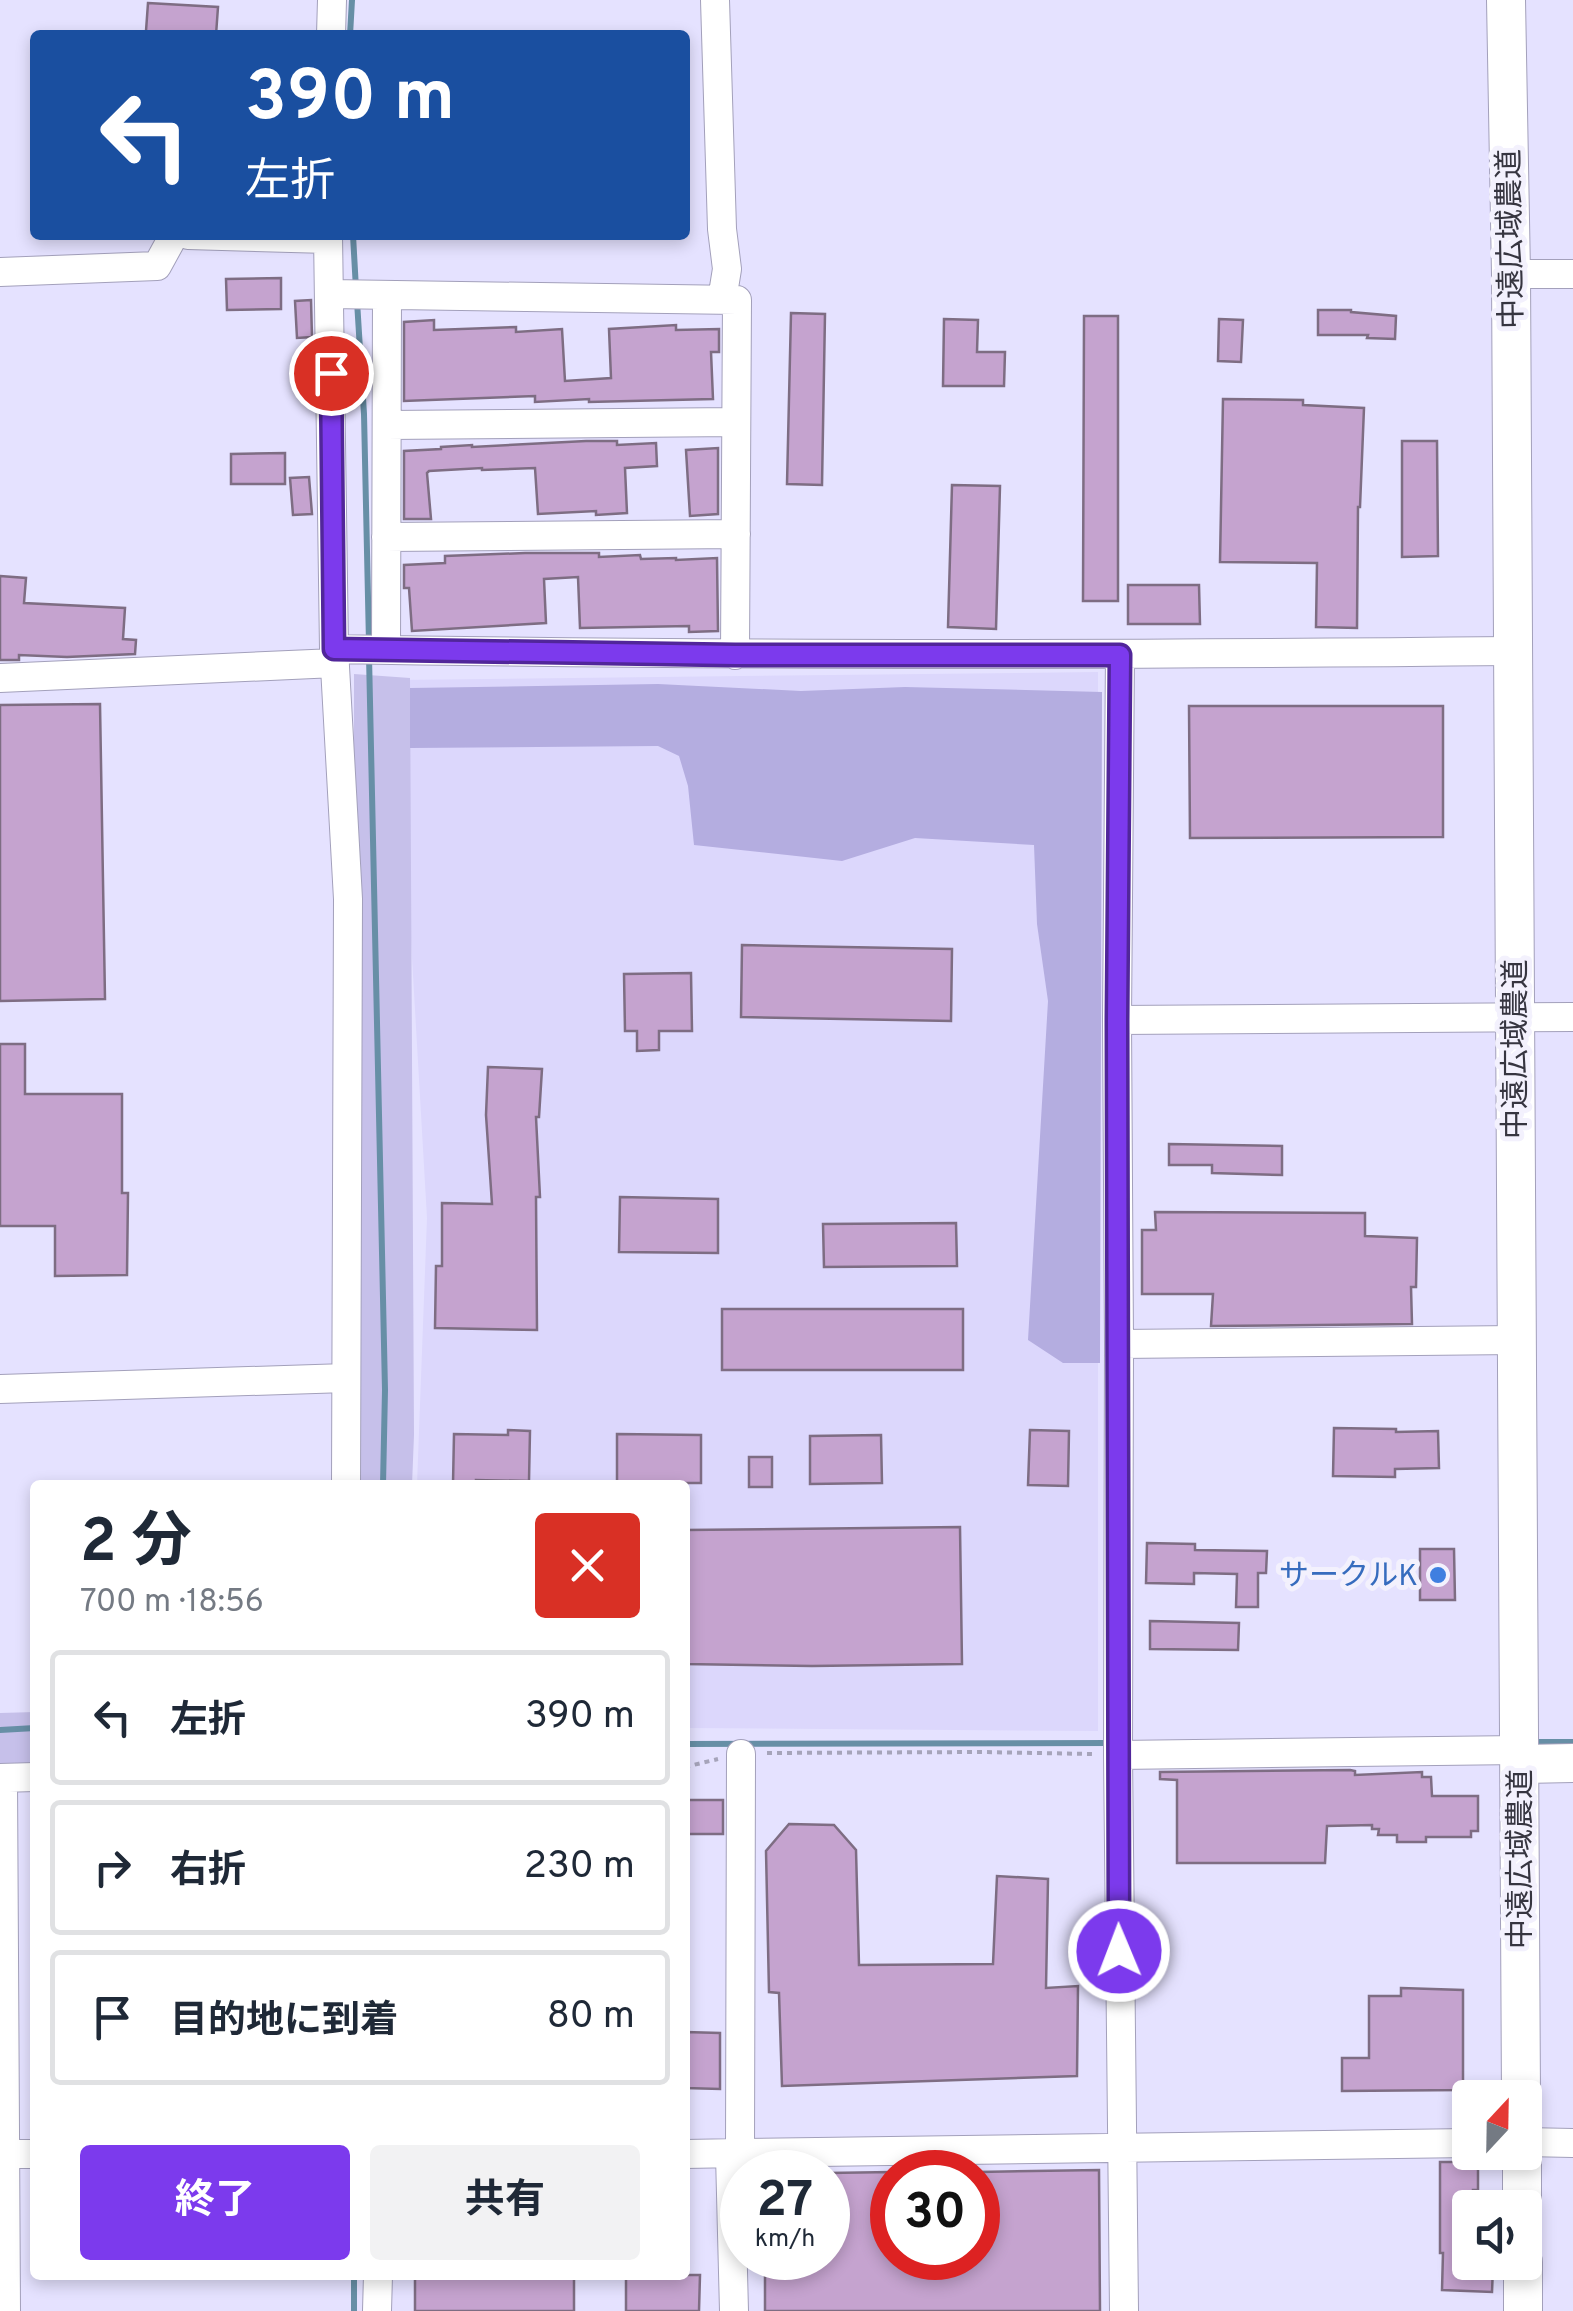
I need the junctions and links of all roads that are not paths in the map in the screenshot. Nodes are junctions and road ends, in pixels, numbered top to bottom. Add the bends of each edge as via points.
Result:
1 (332, 0) edge
2 (716, 0) edge
3 (1506, 0) edge
4 (331, 30) edge
5 (171, 240) edge
6 (328, 240) edge
7 (0, 272) edge
8 (1511, 274) junction
9 (1573, 274) edge
10 (330, 294) junction
11 (387, 295) junction
12 (722, 300) junction
13 (736, 422) junction
14 (386, 425) junction
15 (736, 534) junction
16 (386, 537) junction
17 (386, 650) junction
18 (1514, 650) junction
19 (735, 655) junction
20 (1120, 655) junction
21 (334, 656) junction
22 (0, 678) edge
23 (1573, 1017) edge
24 (1515, 1018) junction
25 (1117, 1020) junction
26 (1516, 1340) junction
27 (1119, 1344) junction
28 (346, 1378) junction
29 (0, 1389) edge
30 (346, 1480) edge
31 (741, 1754) road end
32 (1118, 1755) junction
33 (1520, 1757) junction
34 (1573, 1763) edge
35 (30, 1777) edge
36 (1, 1778) edge
37 (1521, 2080) edge
38 (1542, 2142) edge
39 (1573, 2142) edge
40 (1452, 2143) edge
41 (1121, 2147) junction
42 (735, 2150) edge
43 (850, 2152) edge
44 (4, 2154) junction
45 (30, 2154) edge
46 (690, 2154) edge
47 (720, 2154) edge
48 (3, 2201) edge
49 (378, 2280) edge
50 (734, 2280) edge
51 (1523, 2280) edge
52 (6, 2311) edge
53 (378, 2311) edge
54 (734, 2311) edge
55 (1124, 2311) edge
56 (1523, 2311) edge

1 - 4 street
2 - 12 street via 727,269
3 - 8 street, 中遠広域農道
5 - 7 street via 156,266
6 - 10 street
8 - 9 street
8 - 18 street, 中遠広域農道
10 - 11 street
10 - 21 street
11 - 12 street
11 - 14 street
12 - 13 street via 737,300
13 - 14 street
13 - 15 street
14 - 16 street
15 - 16 street
15 - 19 street
16 - 17 street
17 - 19 street
17 - 21 street
18 - 20 street
18 - 24 street, 中遠広域農道
19 - 20 street
20 - 25 street
21 - 22 street
21 - 28 street via 348,899
23 - 24 street
24 - 25 street
24 - 26 street, 中遠広域農道
25 - 27 street
26 - 27 street
26 - 33 street, 中遠広域農道
27 - 32 street
28 - 29 street
28 - 30 street
31 - 42 street
32 - 33 street
32 - 41 street
33 - 34 street
33 - 37 street, 中遠広域農道
35 - 36 street
36 - 44 street
38 - 39 street
40 - 41 street
41 - 43 street
41 - 55 street
44 - 45 street
44 - 48 street
46 - 47 street
48 - 52 street
49 - 53 street
50 - 54 street
51 - 56 street

